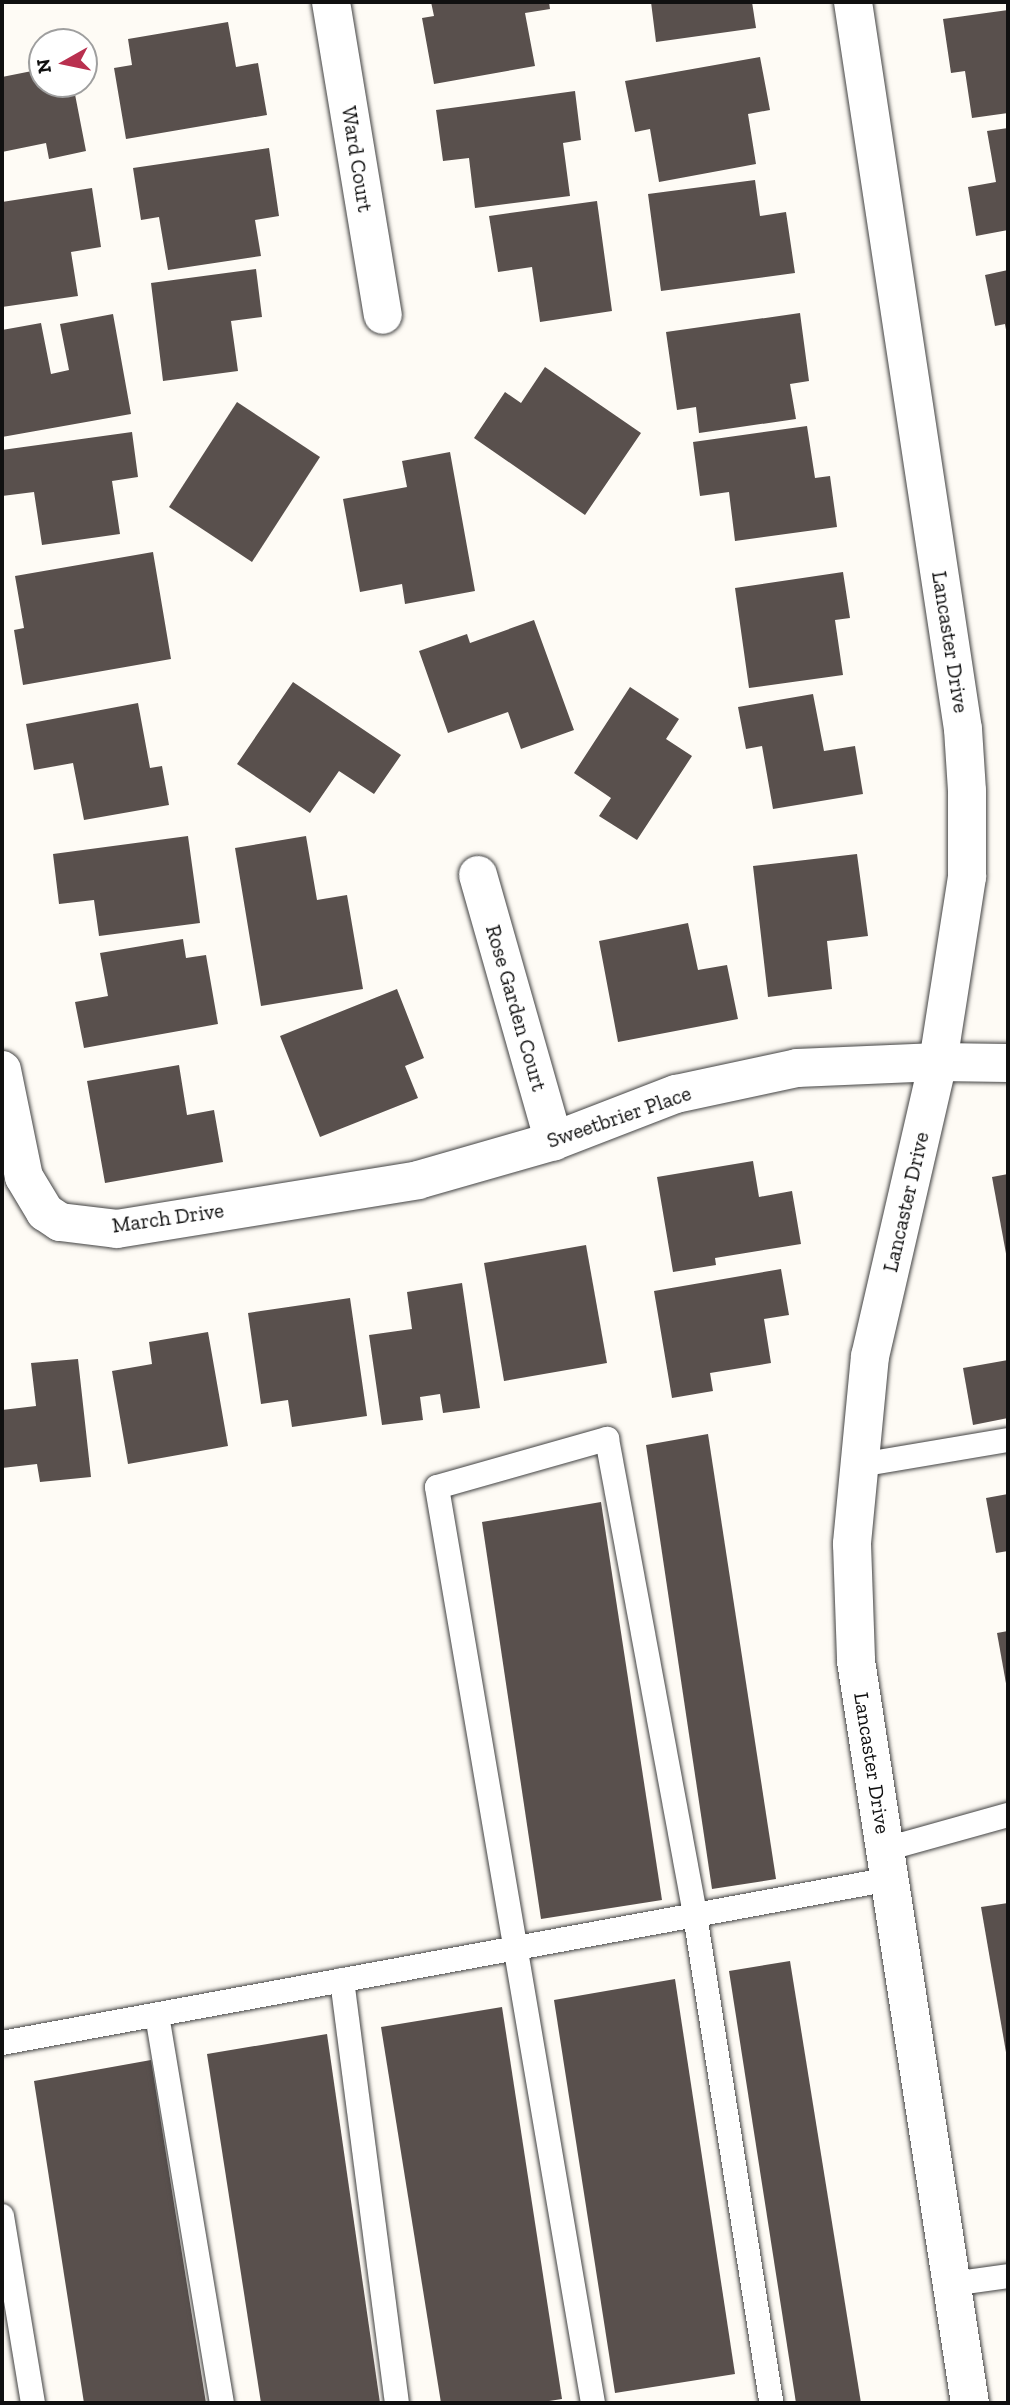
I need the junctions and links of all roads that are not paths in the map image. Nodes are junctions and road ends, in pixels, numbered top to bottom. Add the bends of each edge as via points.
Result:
1 (331, 2) edge
2 (853, 2) edge
3 (383, 315) dead end
4 (478, 875) dead end
5 (938, 1062) junction
6 (1008, 1063) edge
7 (2, 1070) edge
8 (554, 1141) junction
9 (276, 1203) joint
10 (1008, 1440) edge
11 (860, 1465) junction
12 (1008, 1815) edge
13 (888, 1864) junction
14 (695, 1915) junction
15 (515, 1949) junction
16 (342, 1980) junction
17 (157, 2015) junction
18 (2, 2043) edge
19 (2, 2216) edge
20 (1008, 2276) edge
21 (952, 2284) junction
22 (33, 2403) edge
23 (222, 2403) edge
24 (397, 2403) edge
25 (593, 2403) edge
26 (771, 2403) edge
27 (970, 2403) edge

1 - 3 street, Ward Court
2 - 5 street, Lancaster Drive via 963,729 968,791 967,877
4 - 8 street, Rose Garden Court
5 - 6 street, Sweetbrier Place
5 - 8 street, Sweetbrier Place via 797,1068 676,1094
5 - 11 street, Lancaster Drive via 870,1356
7 - 9 street, March Drive via 24,1177 46,1212 60,1222 117,1229
8 - 9 street, Sweetbrier Place via 418,1180
10 - 11 lane
11 - 13 street, Lancaster Drive via 852,1544 856,1661
12 - 13 lane
13 - 14 lane
13 - 21 street, Lancaster Drive
14 - 15 lane
14 - 15 lane via 607,1439 437,1487
14 - 26 lane
15 - 16 lane
15 - 25 lane
16 - 17 lane
16 - 24 lane
17 - 18 lane
17 - 23 lane
19 - 22 lane
20 - 21 lane
21 - 27 street, Lancaster Drive

